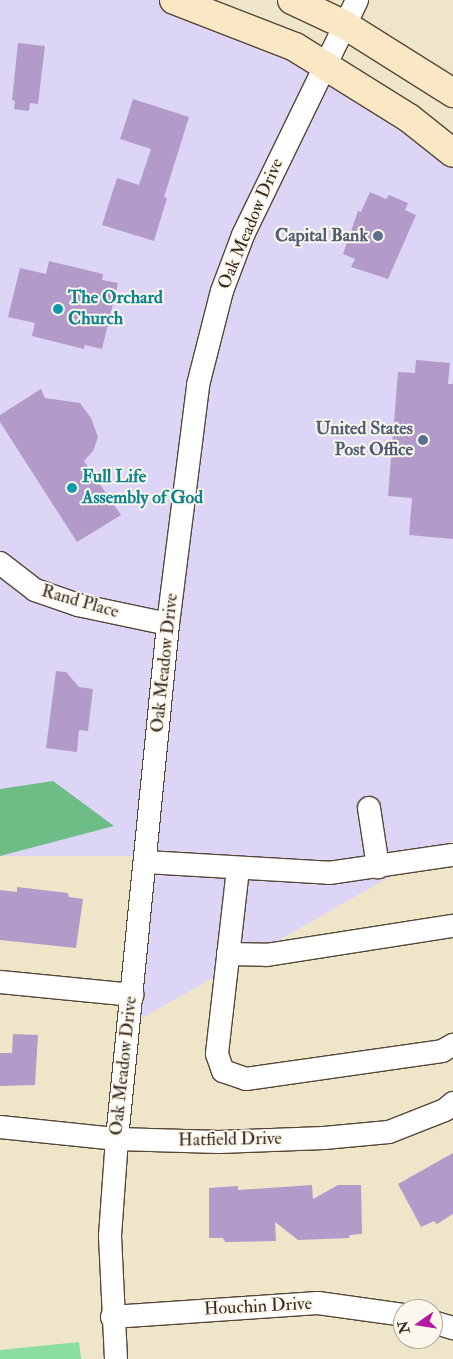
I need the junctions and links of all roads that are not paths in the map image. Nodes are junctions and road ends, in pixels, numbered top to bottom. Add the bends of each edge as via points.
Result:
1 (174, 0) edge
2 (292, 0) edge
3 (358, 0) edge
4 (345, 24) junction
5 (326, 64) junction
6 (453, 93) edge
7 (453, 153) edge
8 (0, 563) edge
9 (168, 624) junction
10 (369, 808) dead end
11 (453, 855) edge
12 (146, 862) junction
13 (378, 867) junction
14 (238, 869) junction
15 (453, 926) edge
16 (228, 954) junction
17 (0, 982) edge
18 (132, 995) junction
19 (453, 1044) edge
20 (453, 1103) edge
21 (0, 1127) edge
22 (117, 1139) junction
23 (393, 1314) edge
24 (112, 1317) junction
25 (116, 1359) edge

1 - 5 main road via 248,26
2 - 4 main road
3 - 4 street, Oak Meadow Drive
4 - 5 street, Oak Meadow Drive
4 - 6 main road
5 - 7 main road via 409,118
5 - 9 street, Oak Meadow Drive via 269,176 222,291 198,385
8 - 9 street, Rand Place via 35,590 78,605
9 - 12 street, Oak Meadow Drive
10 - 13 street
11 - 13 street
12 - 14 street
12 - 18 street, Oak Meadow Drive
13 - 14 street via 329,873
14 - 16 street
15 - 16 street via 267,955
16 - 19 street via 216,1054 223,1071 233,1077 246,1079 432,1052
17 - 18 street
18 - 22 street, Oak Meadow Drive
20 - 22 street, Hatfield Drive via 445,1110 389,1132 219,1142
21 - 22 street, Hatfield Drive
22 - 24 street, Oak Meadow Drive via 110,1236
23 - 24 street, Houchin Drive via 318,1303
24 - 25 street, Oak Meadow Drive

